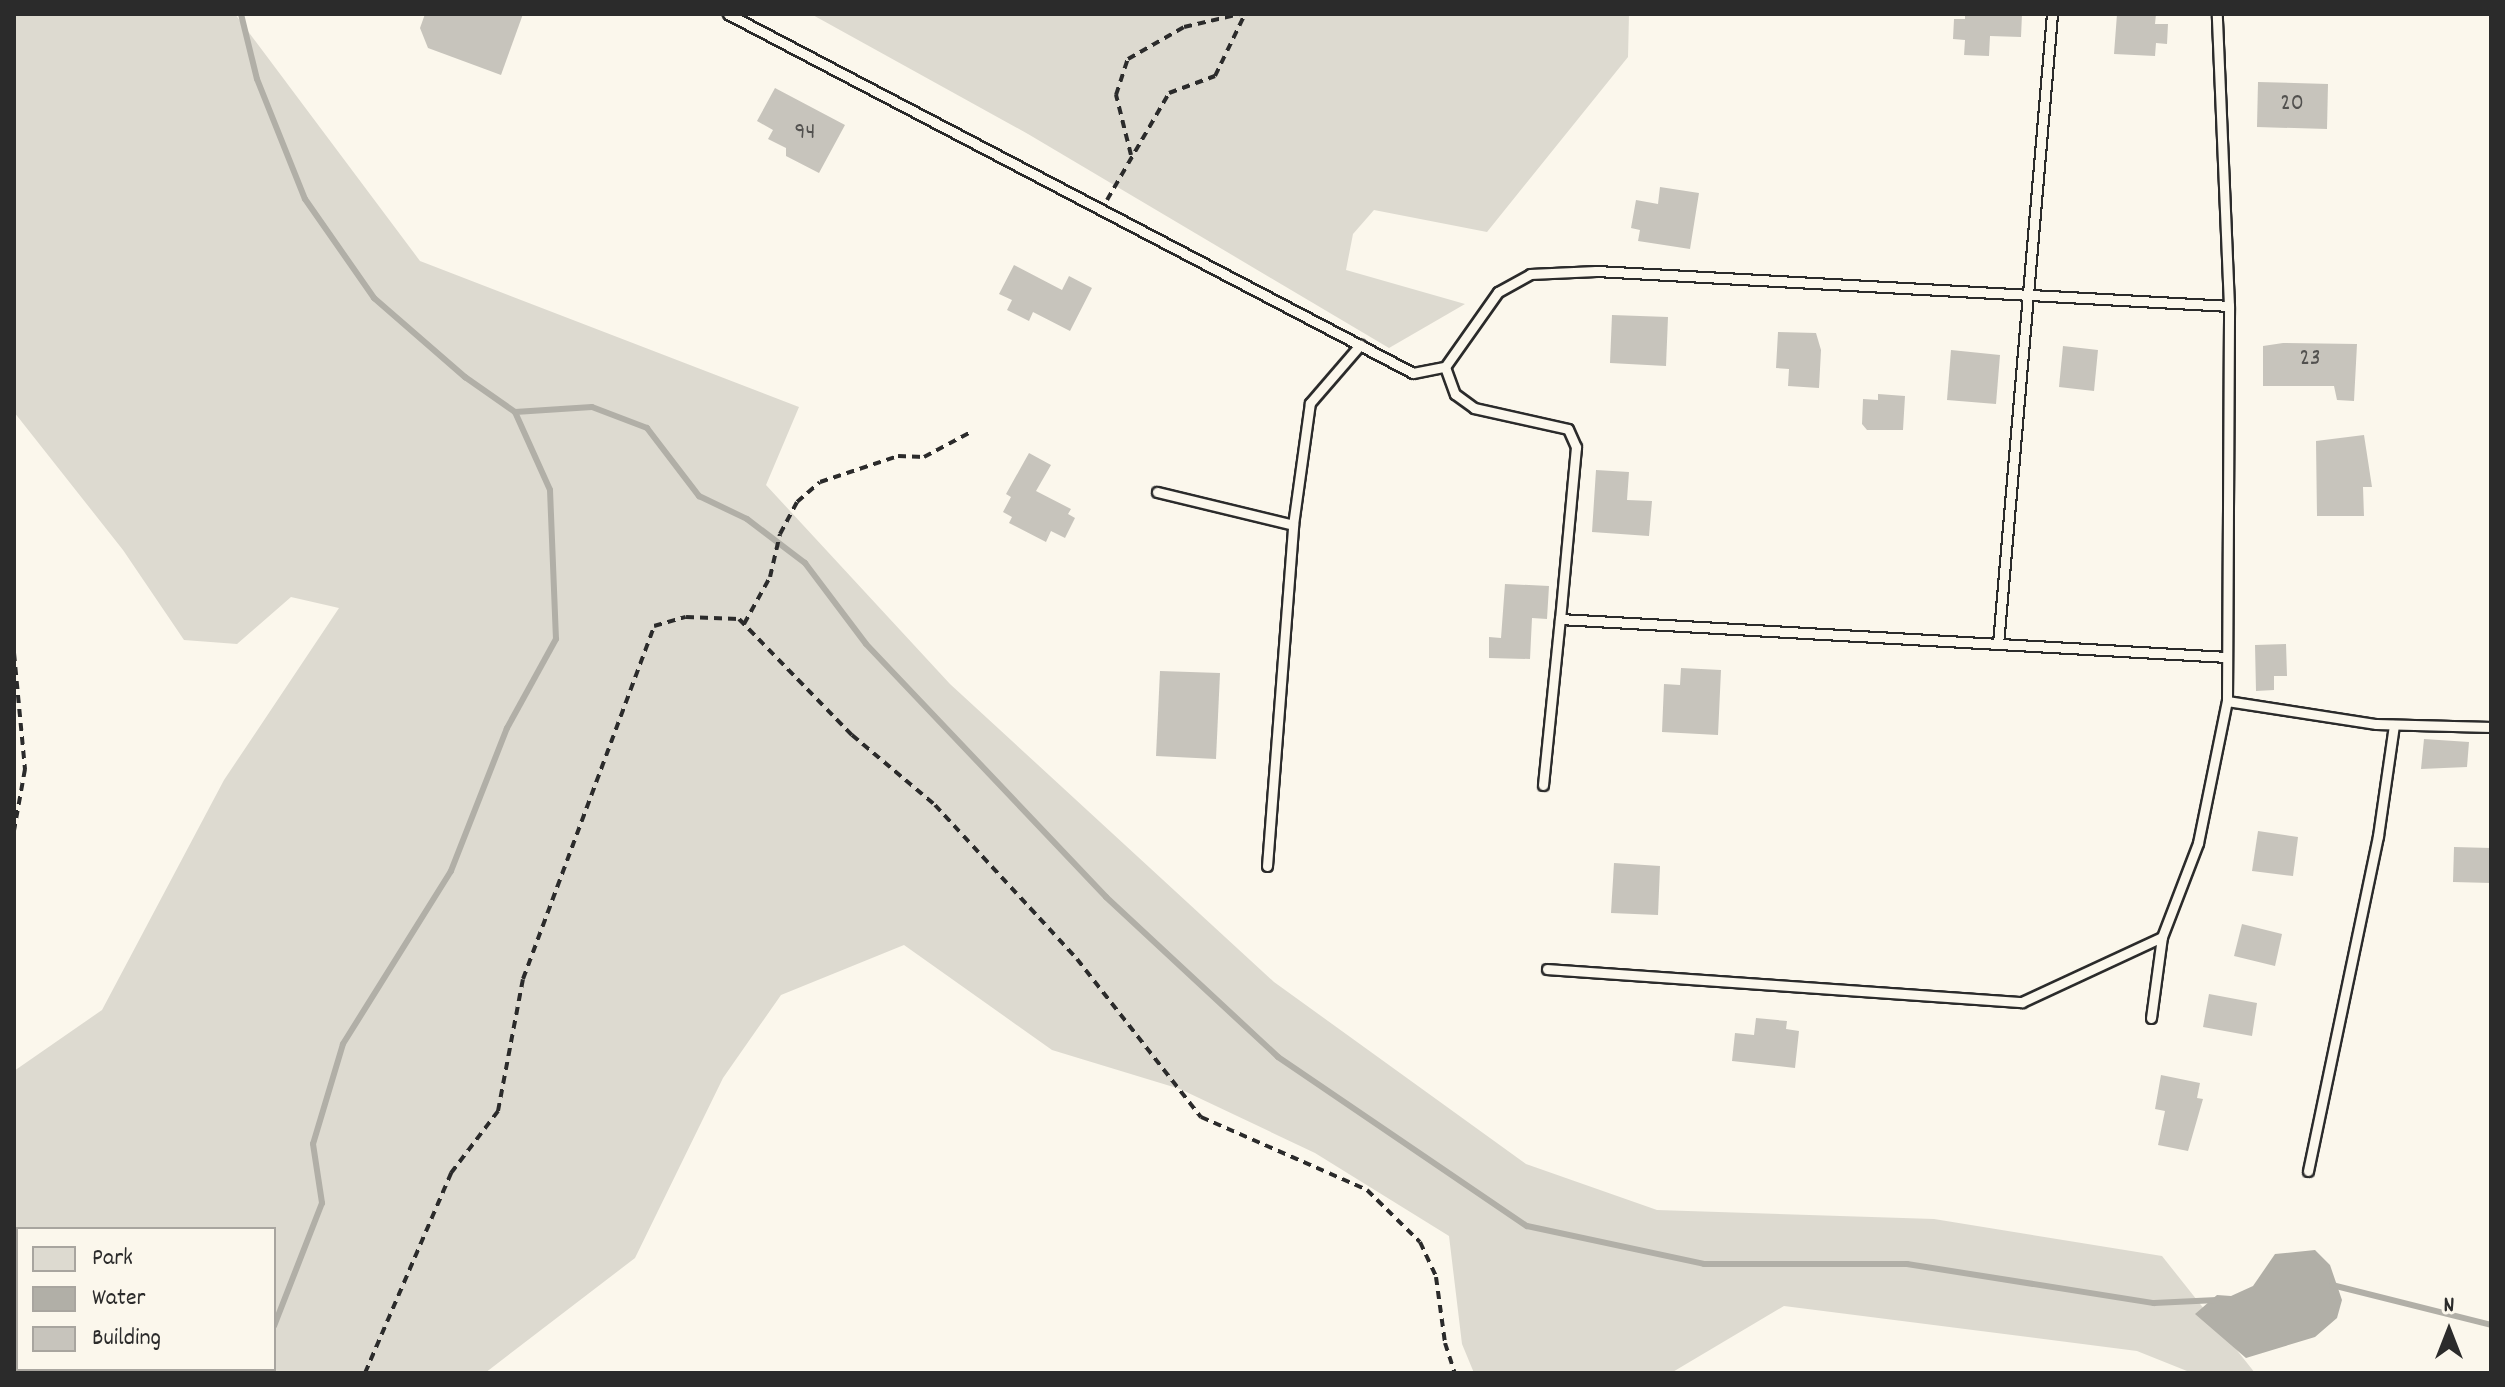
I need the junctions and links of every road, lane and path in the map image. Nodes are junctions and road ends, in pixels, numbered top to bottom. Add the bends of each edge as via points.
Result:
1 (728, 14) edge
2 (1242, 14) edge
3 (2052, 14) edge
4 (2217, 14) edge
5 (1131, 157) junction
6 (1111, 193) dead end
7 (2028, 294) junction
8 (2229, 306) junction
9 (1360, 345) junction
10 (1445, 367) junction
11 (969, 433) dead end
12 (1157, 492) dead end
13 (1293, 525) junction
14 (1560, 619) junction
15 (744, 624) junction
16 (1998, 644) junction
17 (14, 653) edge
18 (2227, 657) junction
19 (2227, 701) junction
20 (2394, 725) junction
21 (2491, 727) edge
22 (1543, 785) dead end
23 (14, 831) edge
24 (1267, 866) dead end
25 (2162, 937) junction
26 (1547, 969) dead end
27 (2151, 1018) dead end
28 (2308, 1171) dead end
29 (365, 1373) edge
30 (1455, 1373) edge

1 - 9 lane
2 - 5 path via 1215,76 1169,93
2 - 5 path via 1184,27 1128,59 1116,95
3 - 7 lane
4 - 8 lane
5 - 6 path
7 - 8 lane
7 - 10 lane via 1596,271 1530,274 1498,292
7 - 16 lane
8 - 18 lane
9 - 10 lane via 1413,373
9 - 13 lane via 1310,403
10 - 14 lane via 1455,394 1474,408 1568,429 1576,447
11 - 15 path via 924,457 898,456 820,482 797,502 774,550 770,577
12 - 13 lane
13 - 24 lane
14 - 16 lane
14 - 22 lane
15 - 29 path via 739,619 686,617 654,626 523,979 498,1111 451,1173
15 - 30 path via 852,735 935,805 1077,959 1201,1117 1367,1190 1420,1242 1436,1277
16 - 18 lane
17 - 23 path via 25,769
18 - 19 lane
19 - 20 lane
19 - 25 lane via 2198,843
20 - 21 lane
20 - 28 lane via 2378,836
25 - 26 lane via 2022,1002
25 - 27 lane

